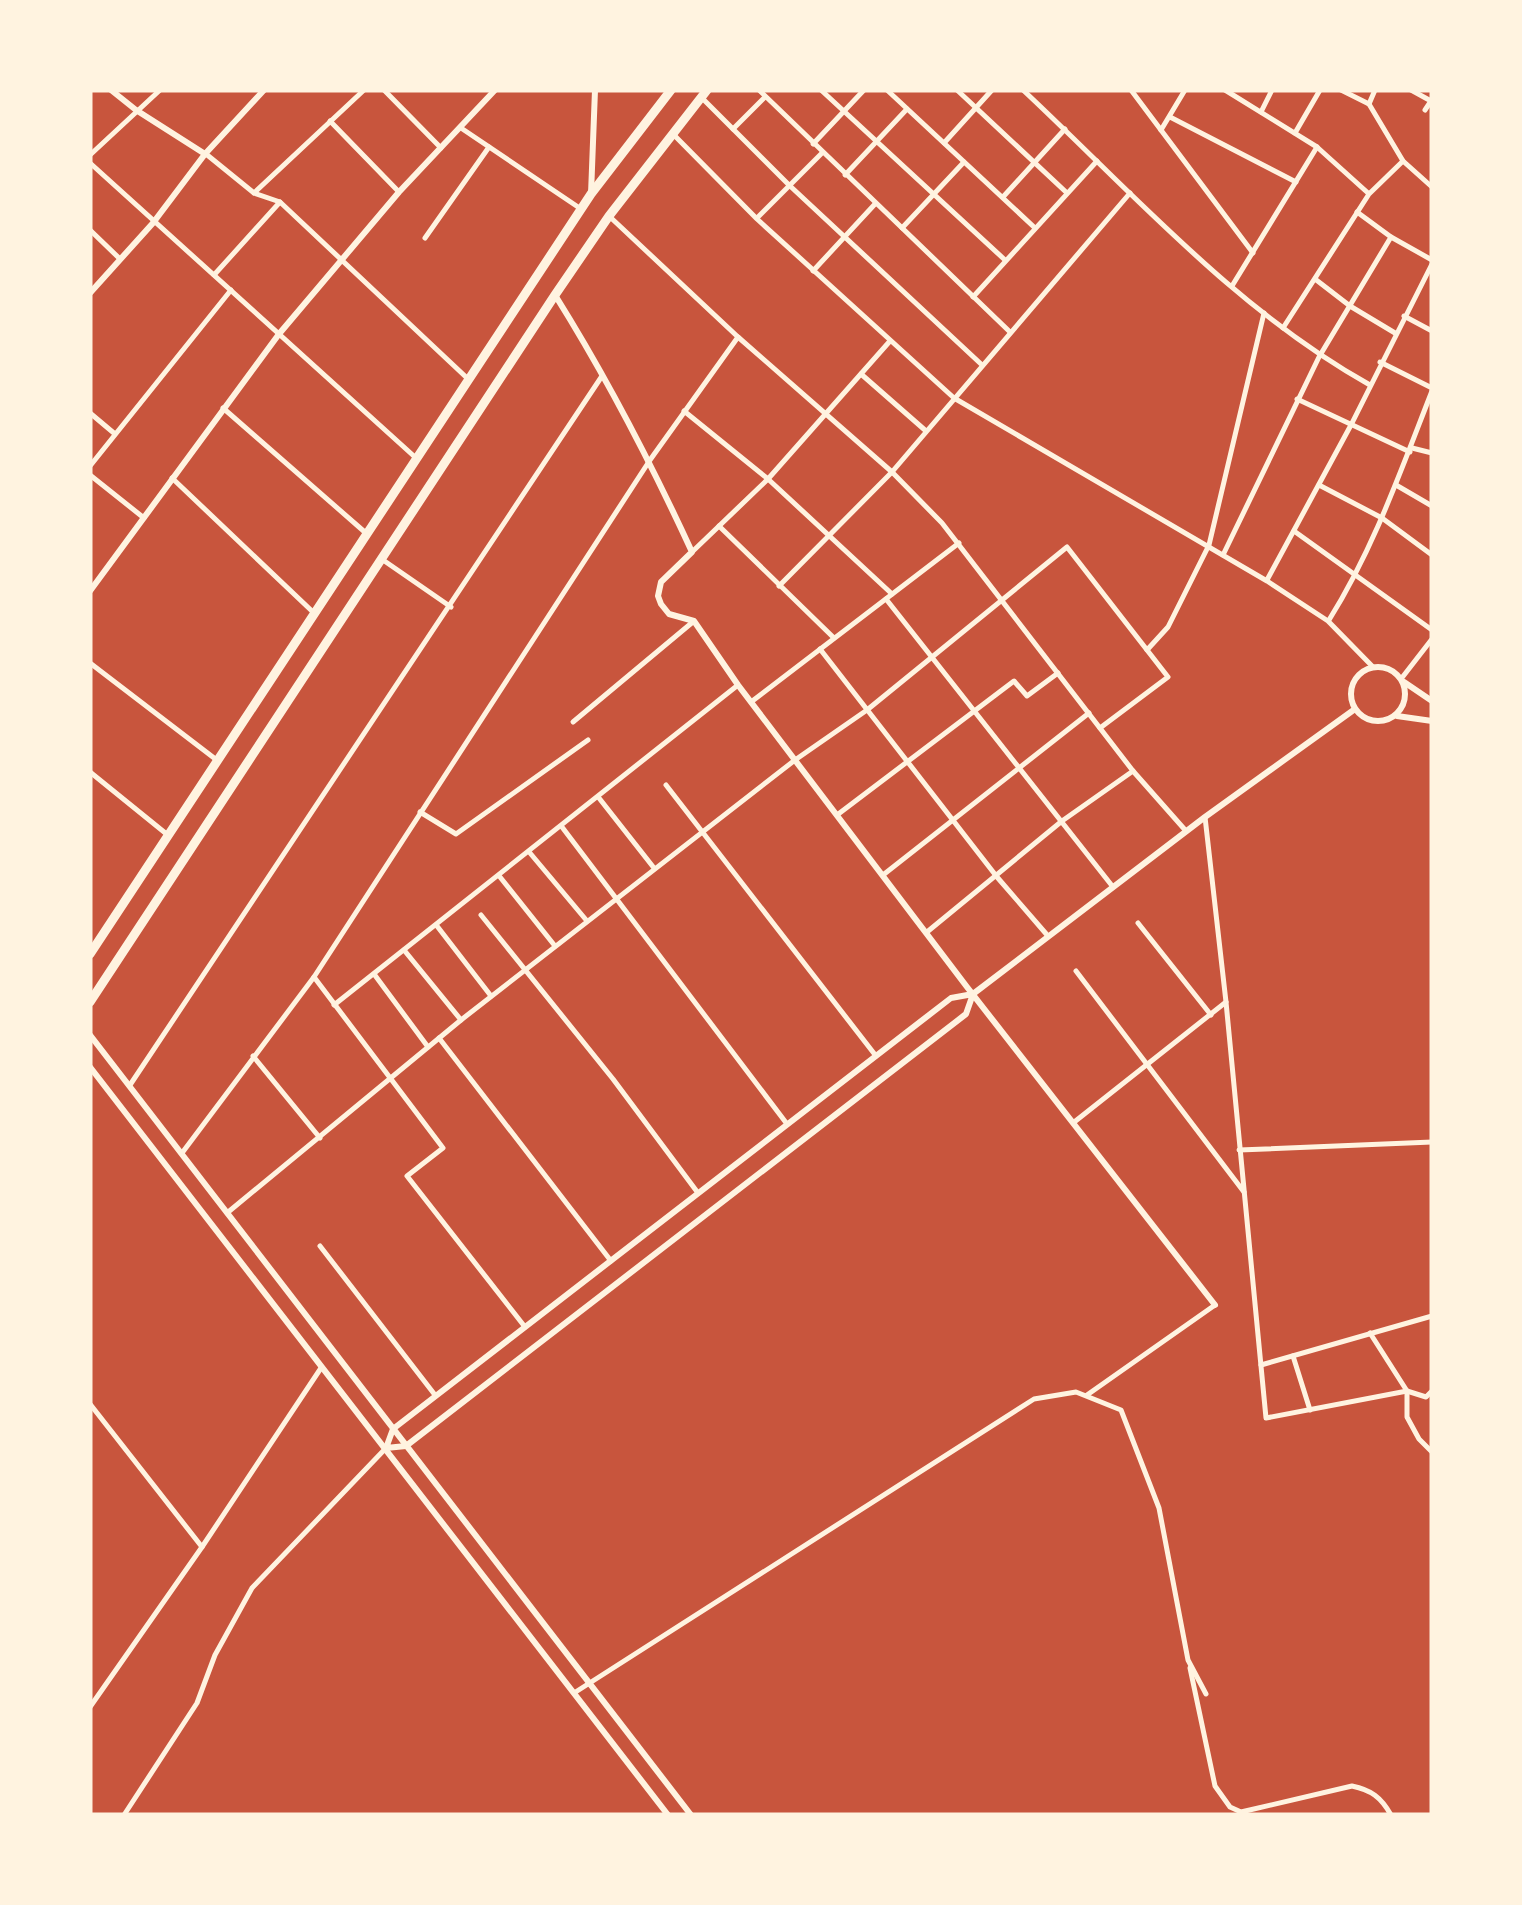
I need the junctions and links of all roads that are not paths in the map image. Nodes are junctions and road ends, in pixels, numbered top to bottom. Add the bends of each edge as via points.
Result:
1 (112, 90) edge
2 (160, 90) edge
3 (264, 90) edge
4 (364, 90) edge
5 (384, 90) edge
6 (495, 90) edge
7 (595, 90) edge
8 (671, 90) edge
9 (758, 90) edge
10 (820, 90) edge
11 (864, 90) edge
12 (887, 90) edge
13 (957, 90) edge
14 (992, 90) edge
15 (1023, 90) edge
16 (1131, 90) edge
17 (1184, 90) edge
18 (1225, 90) edge
19 (1272, 90) edge
20 (1320, 90) edge
21 (1341, 90) edge
22 (1376, 90) edge
23 (1411, 90) edge
24 (704, 94) edge
25 (765, 97) junction
26 (1369, 104) junction
27 (976, 108) junction
28 (136, 110) junction
29 (907, 110) junction
30 (1425, 110) dead end
31 (1261, 112) junction
32 (842, 113) junction
33 (1170, 117) junction
34 (330, 121) junction
35 (461, 128) junction
36 (733, 130) junction
37 (1065, 130) junction
38 (1160, 132) junction
39 (672, 133) junction
40 (1295, 134) junction
41 (876, 142) junction
42 (813, 144) junction
43 (944, 144) junction
44 (489, 146) junction
45 (1316, 147) junction
46 (441, 148) junction
47 (822, 152) junction
48 (205, 154) junction
49 (90, 155) edge
50 (1097, 161) junction
51 (1403, 161) junction
52 (90, 162) edge
53 (964, 162) junction
54 (1035, 162) junction
55 (845, 175) junction
56 (1296, 182) junction
57 (789, 184) junction
58 (1432, 187) edge
59 (254, 192) junction
60 (399, 192) junction
61 (933, 193) junction
62 (1067, 193) junction
63 (1130, 193) junction
64 (591, 194) junction
65 (1369, 194) junction
66 (1003, 198) junction
67 (280, 202) junction
68 (876, 204) junction
69 (581, 209) junction
70 (1357, 212) junction
71 (610, 216) junction
72 (757, 219) junction
73 (153, 223) junction
74 (902, 228) junction
75 (1035, 228) junction
76 (90, 230) edge
77 (1391, 237) junction
78 (425, 238) dead end
79 (846, 238) junction
80 (1253, 253) junction
81 (120, 258) junction
82 (341, 260) junction
83 (1006, 260) junction
84 (1432, 262) edge
85 (813, 271) junction
86 (214, 275) junction
87 (1315, 278) junction
88 (1232, 287) junction
89 (231, 290) junction
90 (90, 293) edge
91 (556, 295) junction
92 (973, 296) junction
93 (1350, 306) junction
94 (1264, 314) junction
95 (1404, 316) junction
96 (1283, 328) junction
97 (1432, 331) edge
98 (1010, 332) junction
99 (1395, 333) junction
100 (278, 334) junction
101 (738, 338) junction
102 (890, 341) junction
103 (1319, 357) junction
104 (1380, 362) junction
105 (982, 365) junction
106 (604, 374) junction
107 (860, 374) junction
108 (467, 378) junction
109 (1370, 385) junction
110 (1432, 389) edge
111 (954, 398) junction
112 (1297, 400) junction
113 (222, 408) junction
114 (684, 411) junction
115 (90, 414) edge
116 (825, 414) junction
117 (1351, 424) junction
118 (926, 431) junction
119 (116, 434) junction
120 (1411, 450) junction
121 (1432, 453) edge
122 (416, 458) junction
123 (650, 460) junction
124 (90, 466) edge
125 (892, 472) junction
126 (90, 474) edge
127 (172, 478) junction
128 (768, 479) junction
129 (1318, 485) junction
130 (1396, 485) junction
131 (1432, 506) edge
132 (144, 518) junction
133 (1382, 518) junction
134 (718, 526) junction
135 (1294, 530) junction
136 (367, 534) junction
137 (829, 535) junction
138 (959, 542) junction
139 (1209, 545) junction
140 (692, 552) junction
141 (1223, 555) junction
142 (1432, 555) edge
143 (382, 559) junction
144 (1358, 574) junction
145 (1267, 580) junction
146 (779, 586) junction
147 (90, 591) edge
148 (889, 596) junction
149 (1004, 601) junction
150 (451, 607) junction
151 (314, 613) junction
152 (694, 621) junction
153 (1328, 621) junction
154 (1432, 630) edge
155 (834, 638) junction
156 (1432, 639) edge
157 (820, 649) junction
158 (1147, 650) junction
159 (931, 658) junction
160 (90, 663) edge
161 (1373, 667) junction
162 (1058, 673) junction
163 (1402, 680) junction
164 (738, 685) junction
165 (1432, 701) edge
166 (751, 702) junction
167 (1355, 708) junction
168 (867, 710) junction
169 (974, 712) junction
170 (1089, 714) junction
171 (1396, 716) junction
172 (1432, 721) edge
173 (574, 722) dead end
174 (1100, 728) junction
175 (588, 740) dead end
176 (218, 760) junction
177 (795, 760) junction
178 (909, 764) junction
179 (1017, 769) junction
180 (1133, 771) junction
181 (90, 772) edge
182 (238, 776) junction
183 (666, 785) dead end
184 (599, 798) junction
185 (420, 812) junction
186 (837, 815) junction
187 (1205, 817) junction
188 (952, 820) junction
189 (1062, 821) junction
190 (562, 828) junction
191 (1186, 831) junction
192 (702, 832) junction
193 (169, 836) junction
194 (530, 852) junction
195 (654, 868) junction
196 (883, 875) junction
197 (500, 876) junction
198 (997, 877) junction
199 (1114, 888) junction
200 (617, 898) junction
201 (481, 915) dead end
202 (587, 921) junction
203 (1138, 923) dead end
204 (437, 926) junction
205 (926, 933) junction
206 (1049, 937) junction
207 (555, 946) junction
208 (404, 950) junction
209 (90, 954) edge
210 (526, 970) junction
211 (1076, 972) dead end
212 (374, 974) junction
213 (314, 978) junction
214 (973, 994) junction
215 (491, 996) junction
216 (90, 1002) edge
217 (1226, 1002) junction
218 (334, 1005) junction
219 (1211, 1016) junction
220 (461, 1020) junction
221 (90, 1035) edge
222 (439, 1038) junction
223 (428, 1047) junction
224 (253, 1056) junction
225 (876, 1056) junction
226 (90, 1067) edge
227 (1147, 1067) junction
228 (390, 1079) junction
229 (130, 1084) junction
230 (156, 1121) junction
231 (1074, 1123) junction
232 (787, 1124) junction
233 (143, 1132) junction
234 (320, 1138) junction
235 (1432, 1142) edge
236 (1239, 1150) junction
237 (182, 1153) junction
238 (1244, 1192) junction
239 (699, 1194) junction
240 (227, 1213) junction
241 (320, 1246) dead end
242 (264, 1260) junction
243 (612, 1262) junction
244 (250, 1271) junction
245 (1215, 1305) joint
246 (1432, 1316) edge
247 (525, 1328) junction
248 (1370, 1333) junction
249 (1292, 1356) junction
250 (1261, 1365) junction
251 (322, 1366) junction
252 (1407, 1391) junction
253 (1432, 1391) edge
254 (436, 1395) junction
255 (1086, 1396) junction
256 (90, 1404) edge
257 (1310, 1410) junction
258 (393, 1429) junction
259 (406, 1446) junction
260 (386, 1448) junction
261 (1432, 1452) edge
262 (202, 1547) junction
263 (1188, 1660) junction
264 (589, 1684) junction
265 (574, 1693) junction
266 (1206, 1694) dead end
267 (90, 1707) edge
268 (124, 1815) edge
269 (668, 1815) edge
270 (691, 1815) edge
271 (1391, 1815) edge

1 - 28 street
2 - 28 street
3 - 48 street
4 - 34 street
5 - 46 street
6 - 35 street
7 - 64 street
8 - 64 main road
9 - 25 street
10 - 32 street
11 - 32 street
12 - 29 street
13 - 27 street
14 - 27 street
15 - 37 street
16 - 38 street
17 - 33 street
18 - 31 street
19 - 31 street
20 - 40 street
21 - 26 street
22 - 26 street
23 - 30 street via 1431,101
24 - 36 street
24 - 39 main road
25 - 36 street
25 - 42 street
26 - 51 street
27 - 43 street
27 - 54 street
28 - 48 street
28 - 49 street
29 - 41 street
29 - 43 street
31 - 40 street
32 - 41 street
32 - 42 street
33 - 38 street
33 - 56 street
34 - 59 street
34 - 60 street
35 - 44 street
35 - 46 street
36 - 57 street
37 - 50 street
37 - 54 street
38 - 80 street
39 - 71 main road
39 - 72 street
40 - 45 street
41 - 55 street
41 - 61 street
42 - 47 street
43 - 53 street
44 - 69 street
44 - 78 street
45 - 56 street
45 - 65 street
46 - 60 street
47 - 55 street
47 - 57 street
48 - 59 street
48 - 73 street
50 - 62 street
50 - 63 street
51 - 58 street
51 - 65 street
52 - 73 street
53 - 61 street
53 - 66 street
54 - 62 street
54 - 66 street
55 - 68 street
56 - 80 street
57 - 72 street
57 - 79 street
59 - 67 street
60 - 82 street
61 - 74 street
61 - 83 street
62 - 75 street
63 - 88 street
63 - 98 street
64 - 69 main road
65 - 70 street
66 - 75 street
67 - 82 street
67 - 86 street
68 - 74 street
68 - 79 street
69 - 108 main road
70 - 77 street
70 - 87 street
71 - 91 main road
71 - 101 street
72 - 85 street
73 - 81 street
73 - 86 street
74 - 92 street
75 - 83 street
76 - 81 street
77 - 84 street
77 - 93 street
79 - 85 street
79 - 105 street
80 - 88 street
81 - 90 street
82 - 100 street
82 - 108 street
83 - 92 street
84 - 95 street
85 - 102 street
86 - 89 street
87 - 93 street
87 - 96 street
88 - 94 street
89 - 100 street
89 - 119 street
91 - 106 street
91 - 143 main road
92 - 98 street
93 - 99 street
93 - 103 street
94 - 96 street
94 - 139 street
95 - 97 street
95 - 99 street
96 - 103 street
98 - 105 street
99 - 104 street
100 - 113 street
100 - 122 street
101 - 114 street
101 - 116 street
102 - 107 street
102 - 111 street
103 - 109 street
103 - 112 street
104 - 109 street
104 - 110 street
105 - 111 street
106 - 123 street
106 - 150 street
107 - 116 street
107 - 118 street
108 - 122 main road
109 - 117 street
110 - 120 street
111 - 118 street
111 - 139 street
112 - 117 street
112 - 141 street
113 - 127 street
113 - 136 street
114 - 123 street
114 - 128 street
115 - 119 street
116 - 125 street
116 - 128 street
117 - 120 street
117 - 129 street
118 - 125 street
119 - 124 street
120 - 121 street
120 - 130 street
122 - 136 main road
123 - 140 street
123 - 185 street
125 - 137 street
125 - 138 street
126 - 132 street
127 - 132 street
127 - 151 street
128 - 134 street
128 - 137 street
129 - 133 street
129 - 135 street
130 - 131 street
130 - 133 street
132 - 147 street
133 - 142 street
133 - 144 street
134 - 140 street
134 - 146 street
135 - 144 street
135 - 145 street
136 - 151 main road
137 - 146 street
137 - 148 street
138 - 148 street
138 - 149 street
139 - 141 street
139 - 158 street via 1168,627
140 - 152 street via 661,582 658,596 669,614
141 - 145 street
143 - 150 street
143 - 182 main road
144 - 153 street
144 - 154 street
145 - 153 street
146 - 155 street
148 - 155 street
148 - 159 street
149 - 158 street via 1067,548
149 - 159 street
149 - 162 street
150 - 229 street
151 - 176 main road
152 - 164 street
152 - 173 street
153 - 161 street
155 - 157 street
156 - 163 street
157 - 166 street
157 - 168 street
158 - 174 street via 1168,677
159 - 168 street
159 - 169 street
160 - 176 street
161 - 163 street
161 - 167 street via 1353,683
162 - 169 street via 1027,696 1014,681
162 - 170 street
163 - 165 street
163 - 171 street via 1405,700
164 - 166 street
164 - 184 street
166 - 177 street
167 - 171 street via 1369,720
167 - 187 street
168 - 177 street
168 - 178 street
169 - 178 street
169 - 179 street
170 - 174 street
170 - 179 street
171 - 172 street
174 - 180 street
175 - 185 street via 456,834
176 - 182 main road
176 - 193 main road
177 - 186 street
177 - 192 street
178 - 186 street
178 - 188 street
179 - 188 street
179 - 189 street
180 - 189 street
180 - 191 street
181 - 193 street
182 - 216 main road
183 - 192 street
184 - 190 street
184 - 195 street
185 - 213 street
186 - 196 street
187 - 191 street
187 - 217 street
188 - 196 street
188 - 198 street
189 - 198 street
189 - 199 street
190 - 194 street
190 - 200 street
191 - 199 street
192 - 195 street
192 - 225 street
193 - 209 main road
194 - 197 street
194 - 202 street
195 - 200 street
196 - 205 street
197 - 204 street
197 - 207 street
198 - 205 street
198 - 206 street
199 - 206 street
200 - 202 street
200 - 232 street
201 - 210 street
202 - 207 street
203 - 219 street
204 - 208 street
204 - 215 street
205 - 214 street
206 - 214 street
207 - 210 street
208 - 212 street
208 - 220 street
210 - 215 street
210 - 239 street
211 - 227 street
212 - 218 street
212 - 223 street
213 - 218 street
213 - 224 street
214 - 225 street via 950,998
214 - 231 street
214 - 259 street via 966,1014
215 - 220 street
217 - 219 street
217 - 236 street
218 - 228 street
219 - 227 street
220 - 222 street
221 - 229 street
222 - 223 street
222 - 243 street
223 - 228 street
224 - 234 street
224 - 237 street
225 - 232 street
226 - 233 street
227 - 231 street
227 - 238 street
228 - 234 street
228 - 247 street via 443,1148 408,1176
229 - 230 street
230 - 233 street
230 - 237 street
231 - 245 street
232 - 239 street
233 - 244 street
234 - 240 street
235 - 236 street
236 - 238 street
237 - 240 street
238 - 250 street
239 - 243 street
240 - 242 street
241 - 254 street
242 - 244 street
242 - 258 street
243 - 247 street
244 - 251 street
245 - 255 street
246 - 248 street
247 - 254 street
248 - 249 street
248 - 252 street
249 - 250 street
249 - 257 street
250 - 257 street via 1266,1418
251 - 260 street
251 - 262 street
252 - 253 street via 1426,1397
252 - 257 street
252 - 261 street via 1406,1418
254 - 258 street
255 - 263 street via 1121,1410 1159,1508
255 - 264 street via 1034,1399
256 - 262 street
258 - 259 street
258 - 260 street
259 - 260 street
259 - 264 street
260 - 265 street
260 - 268 street via 252,1588 215,1655 198,1703
262 - 267 street
263 - 266 street
263 - 271 street via 1215,1786 1230,1808 1241,1812 1352,1786 1378,1796
264 - 265 street
264 - 270 street
265 - 269 street

